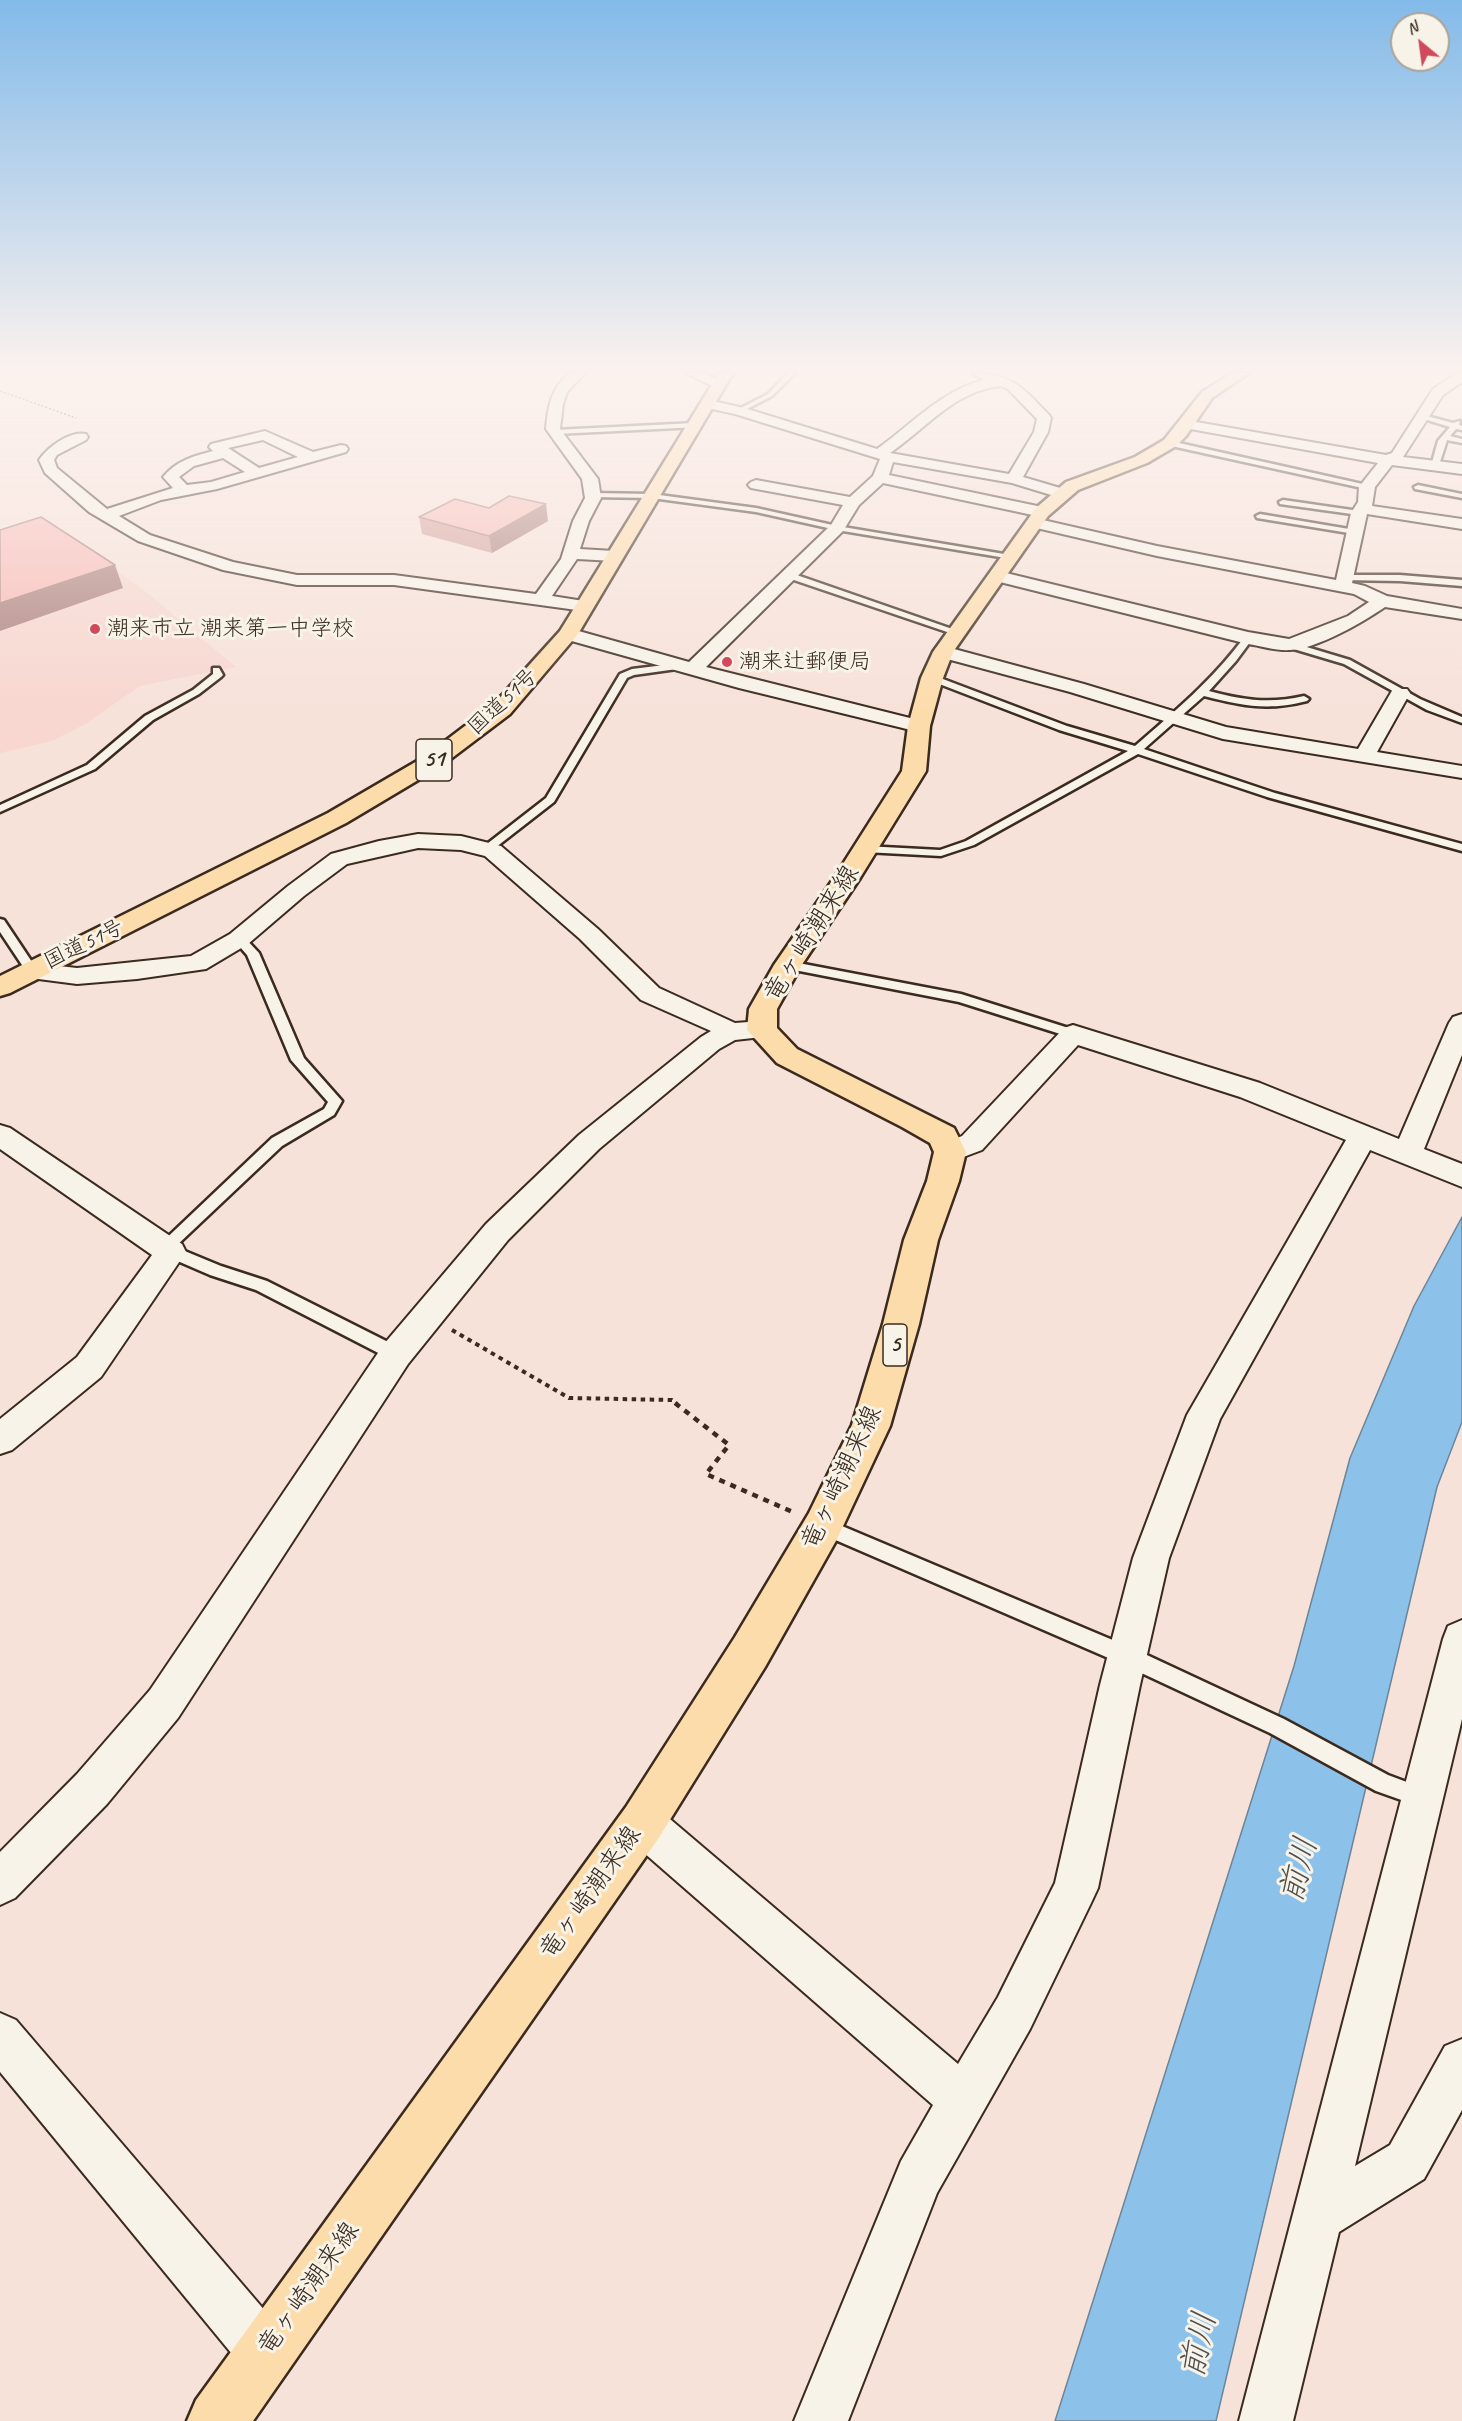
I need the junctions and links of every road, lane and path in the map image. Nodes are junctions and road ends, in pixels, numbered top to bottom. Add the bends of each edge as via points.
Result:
1 (68, 486) edge
2 (179, 486) edge
3 (212, 486) edge
4 (591, 486) edge
5 (658, 486) edge
6 (762, 486) edge
7 (871, 486) edge
8 (923, 486) edge
9 (1021, 486) edge
10 (1072, 486) edge
11 (1363, 486) edge
12 (1367, 487) joint
13 (1418, 488) dead end
14 (183, 490) junction
15 (592, 495) junction
16 (652, 496) junction
17 (1462, 496) edge
18 (853, 502) junction
19 (1283, 502) dead end
20 (1046, 509) junction
21 (1361, 511) junction
22 (107, 515) junction
23 (1260, 516) dead end
24 (1462, 524) edge
25 (837, 528) junction
26 (1355, 532) junction
27 (571, 554) junction
28 (614, 556) junction
29 (1005, 566) junction
30 (788, 575) junction
31 (1344, 582) junction
32 (1462, 583) edge
33 (541, 598) junction
34 (1382, 601) junction
35 (584, 606) junction
36 (1462, 614) edge
37 (568, 634) junction
38 (1248, 638) junction
39 (1290, 645) junction
40 (944, 654) junction
41 (687, 667) junction
42 (216, 670) dead end
43 (1202, 692) junction
44 (1400, 693) junction
45 (1304, 699) dead end
46 (1174, 718) junction
47 (1462, 720) edge
48 (920, 726) junction
49 (1137, 750) junction
50 (1364, 757) junction
51 (1462, 772) edge
52 (0, 809) edge
53 (1462, 848) edge
54 (487, 849) junction
55 (866, 849) junction
56 (0, 923) edge
57 (239, 939) junction
58 (788, 965) junction
59 (32, 971) junction
60 (0, 987) edge
61 (1462, 1023) edge
62 (746, 1031) junction
63 (1073, 1034) junction
64 (0, 1135) edge
65 (1363, 1136) junction
66 (950, 1152) junction
67 (1407, 1154) junction
68 (1462, 1176) edge
69 (167, 1250) junction
70 (428, 1316) junction
71 (396, 1354) junction
72 (0, 1439) edge
73 (824, 1526) junction
74 (1462, 1641) edge
75 (1127, 1656) junction
76 (1403, 1791) junction
77 (642, 1823) junction
78 (0, 1883) edge
79 (0, 2036) edge
80 (1462, 2063) edge
81 (964, 2100) junction
82 (1316, 2217) junction
83 (265, 2352) junction
84 (217, 2421) edge
85 (821, 2421) edge
86 (1266, 2421) edge

1 - 22 street
2 - 14 street
3 - 14 street
4 - 15 street
5 - 16 main road, 国道51号 / 51
6 - 18 street
7 - 18 street
8 - 20 street
9 - 20 street
10 - 20 main road
11 - 12 lane
12 - 21 street
13 - 17 lane
14 - 22 street
15 - 16 lane
15 - 27 street
16 - 25 lane via 756,510
16 - 28 main road, 国道51号 / 51
18 - 25 street
19 - 21 lane
20 - 29 main road, 竜ヶ崎潮来線
20 - 31 street via 1157,552
21 - 24 street
21 - 26 street
22 - 33 street via 144,538 265,575 297,580 394,580
23 - 26 lane
25 - 29 lane
25 - 30 street
26 - 31 street
27 - 28 street
27 - 33 street
28 - 35 main road, 国道51号 / 51
29 - 38 street
29 - 40 main road, 竜ヶ崎潮来線
30 - 40 lane
30 - 41 street
31 - 32 lane via 1400,578
31 - 34 street
33 - 35 street
34 - 36 street
34 - 39 street via 1354,620
35 - 37 main road, 国道51号 / 51
37 - 41 street
37 - 59 main road, 国道51号 / 51 via 501,709 387,791 278,850
38 - 39 street
38 - 43 lane
39 - 44 lane via 1347,662
40 - 46 street
40 - 48 main road, 竜ヶ崎潮来線
40 - 49 lane via 1063,728
41 - 48 street
41 - 54 lane via 623,676 550,800
42 - 52 lane via 218,675 149,718 91,767
43 - 45 lane via 1254,706 1278,706
43 - 46 lane
44 - 47 lane via 1436,712
44 - 50 street
46 - 49 lane
46 - 50 street via 1223,733
48 - 55 main road, 竜ヶ崎潮来線 via 914,771
49 - 53 lane via 1271,795
49 - 55 lane via 970,843 941,853
50 - 51 street
54 - 57 street via 418,841 339,859
54 - 62 street via 589,934 651,994 722,1026
55 - 58 main road, 竜ヶ崎潮来線
56 - 59 lane
57 - 59 street via 197,963 76,976
57 - 69 lane via 253,953 298,1060 335,1101 329,1112 276,1143
58 - 62 main road, 竜ヶ崎潮来線
58 - 63 lane via 961,998
59 - 60 main road, 国道51号 / 51
61 - 67 street
62 - 66 main road, 竜ヶ崎潮来線 via 943,1136
62 - 70 street via 710,1042 589,1142 497,1232
63 - 65 street via 1250,1090
63 - 66 street via 972,1143
64 - 69 street
65 - 67 street
65 - 75 street via 1204,1415 1151,1558
66 - 73 main road, 竜ヶ崎潮来線 / 5 via 921,1240 871,1426
67 - 68 street
69 - 71 lane via 261,1285
69 - 72 street via 89,1367
70 - 71 street
70 - 73 path via 569,1398 672,1400 729,1445 706,1474
71 - 78 street via 164,1704 92,1789
73 - 75 lane
73 - 77 main road, 竜ヶ崎潮来線 / 5
74 - 76 street
75 - 76 lane via 1277,1726
75 - 81 street via 1076,1888 1014,2013
76 - 82 street
77 - 81 street
77 - 83 main road, 竜ヶ崎潮来線 / 5
79 - 83 street
80 - 82 street via 1407,2162
81 - 85 street via 918,2178
82 - 86 street
83 - 84 main road, 竜ヶ崎潮来線 / 5

